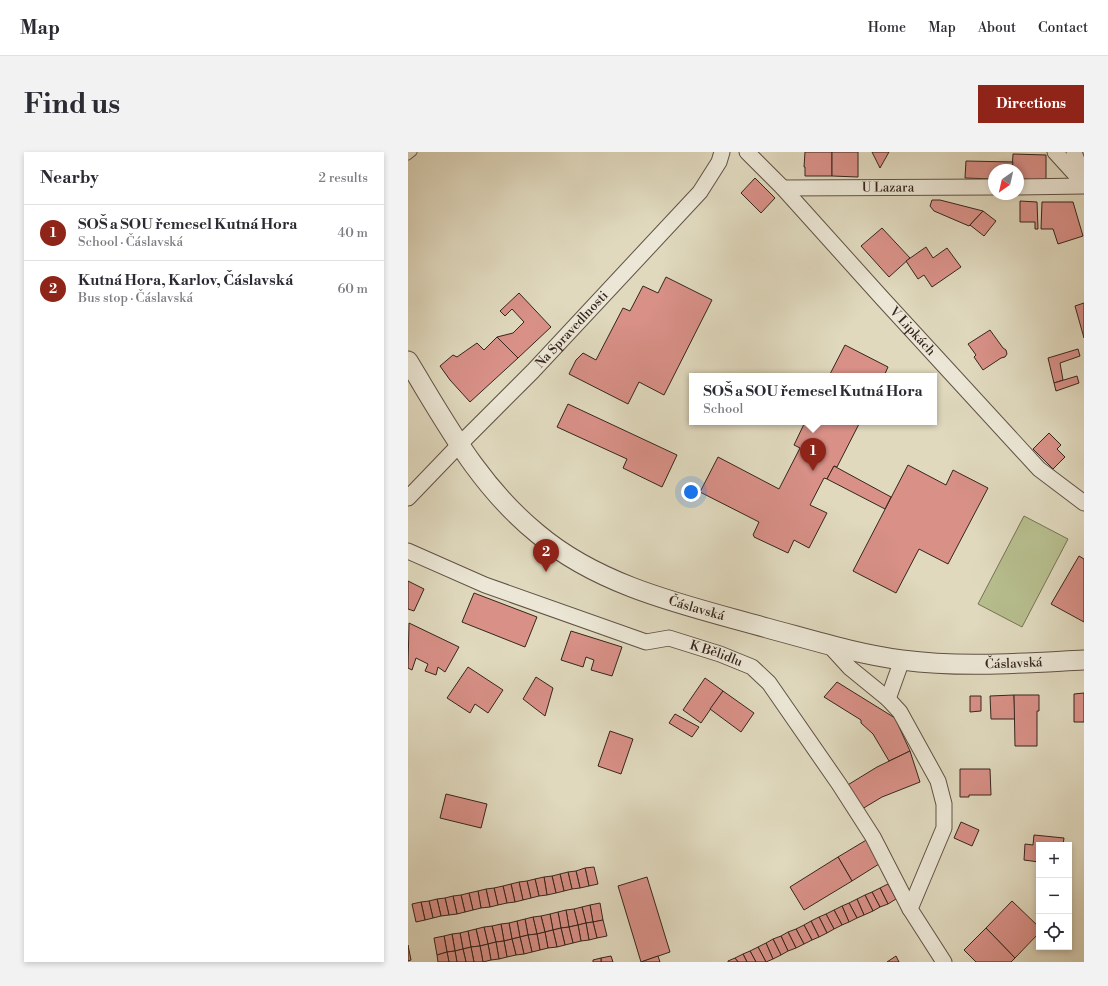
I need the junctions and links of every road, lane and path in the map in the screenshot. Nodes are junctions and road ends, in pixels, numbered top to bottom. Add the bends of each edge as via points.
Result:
1 (413, 152) edge
2 (722, 152) edge
3 (747, 152) edge
4 (1055, 152) edge
5 (1074, 152) edge
6 (408, 156) edge
7 (1084, 180) edge
8 (1084, 185) edge
9 (988, 187) edge
10 (1024, 187) edge
11 (783, 188) junction
12 (408, 361) edge
13 (459, 444) junction
14 (408, 498) edge
15 (1084, 503) edge
16 (408, 551) edge
17 (829, 646) junction
18 (902, 660) junction
19 (1084, 660) edge
20 (888, 699) junction
21 (910, 909) junction
22 (944, 962) edge

1 - 6 lane
2 - 13 street, Na Spravedlnosti via 719,162 700,192 533,371
3 - 11 street, V Lipkách
4 - 8 street
5 - 7 street
8 - 10 street
9 - 11 street, U Lazara
11 - 15 street, V Lipkách via 1039,469
12 - 13 street, Čáslavská
13 - 14 street, Na Spravedlnosti
13 - 17 street, Čáslavská via 493,491 538,535 572,558 609,578 648,593
16 - 21 street, K Bělidlu via 485,585 646,642 669,638 752,666 780,698 873,836
17 - 18 street, Čáslavská
17 - 20 street via 850,668
18 - 19 street, Čáslavská via 959,664
18 - 20 street
20 - 21 street via 900,712 938,781 944,804 944,828
21 - 22 street, K Bělidlu

